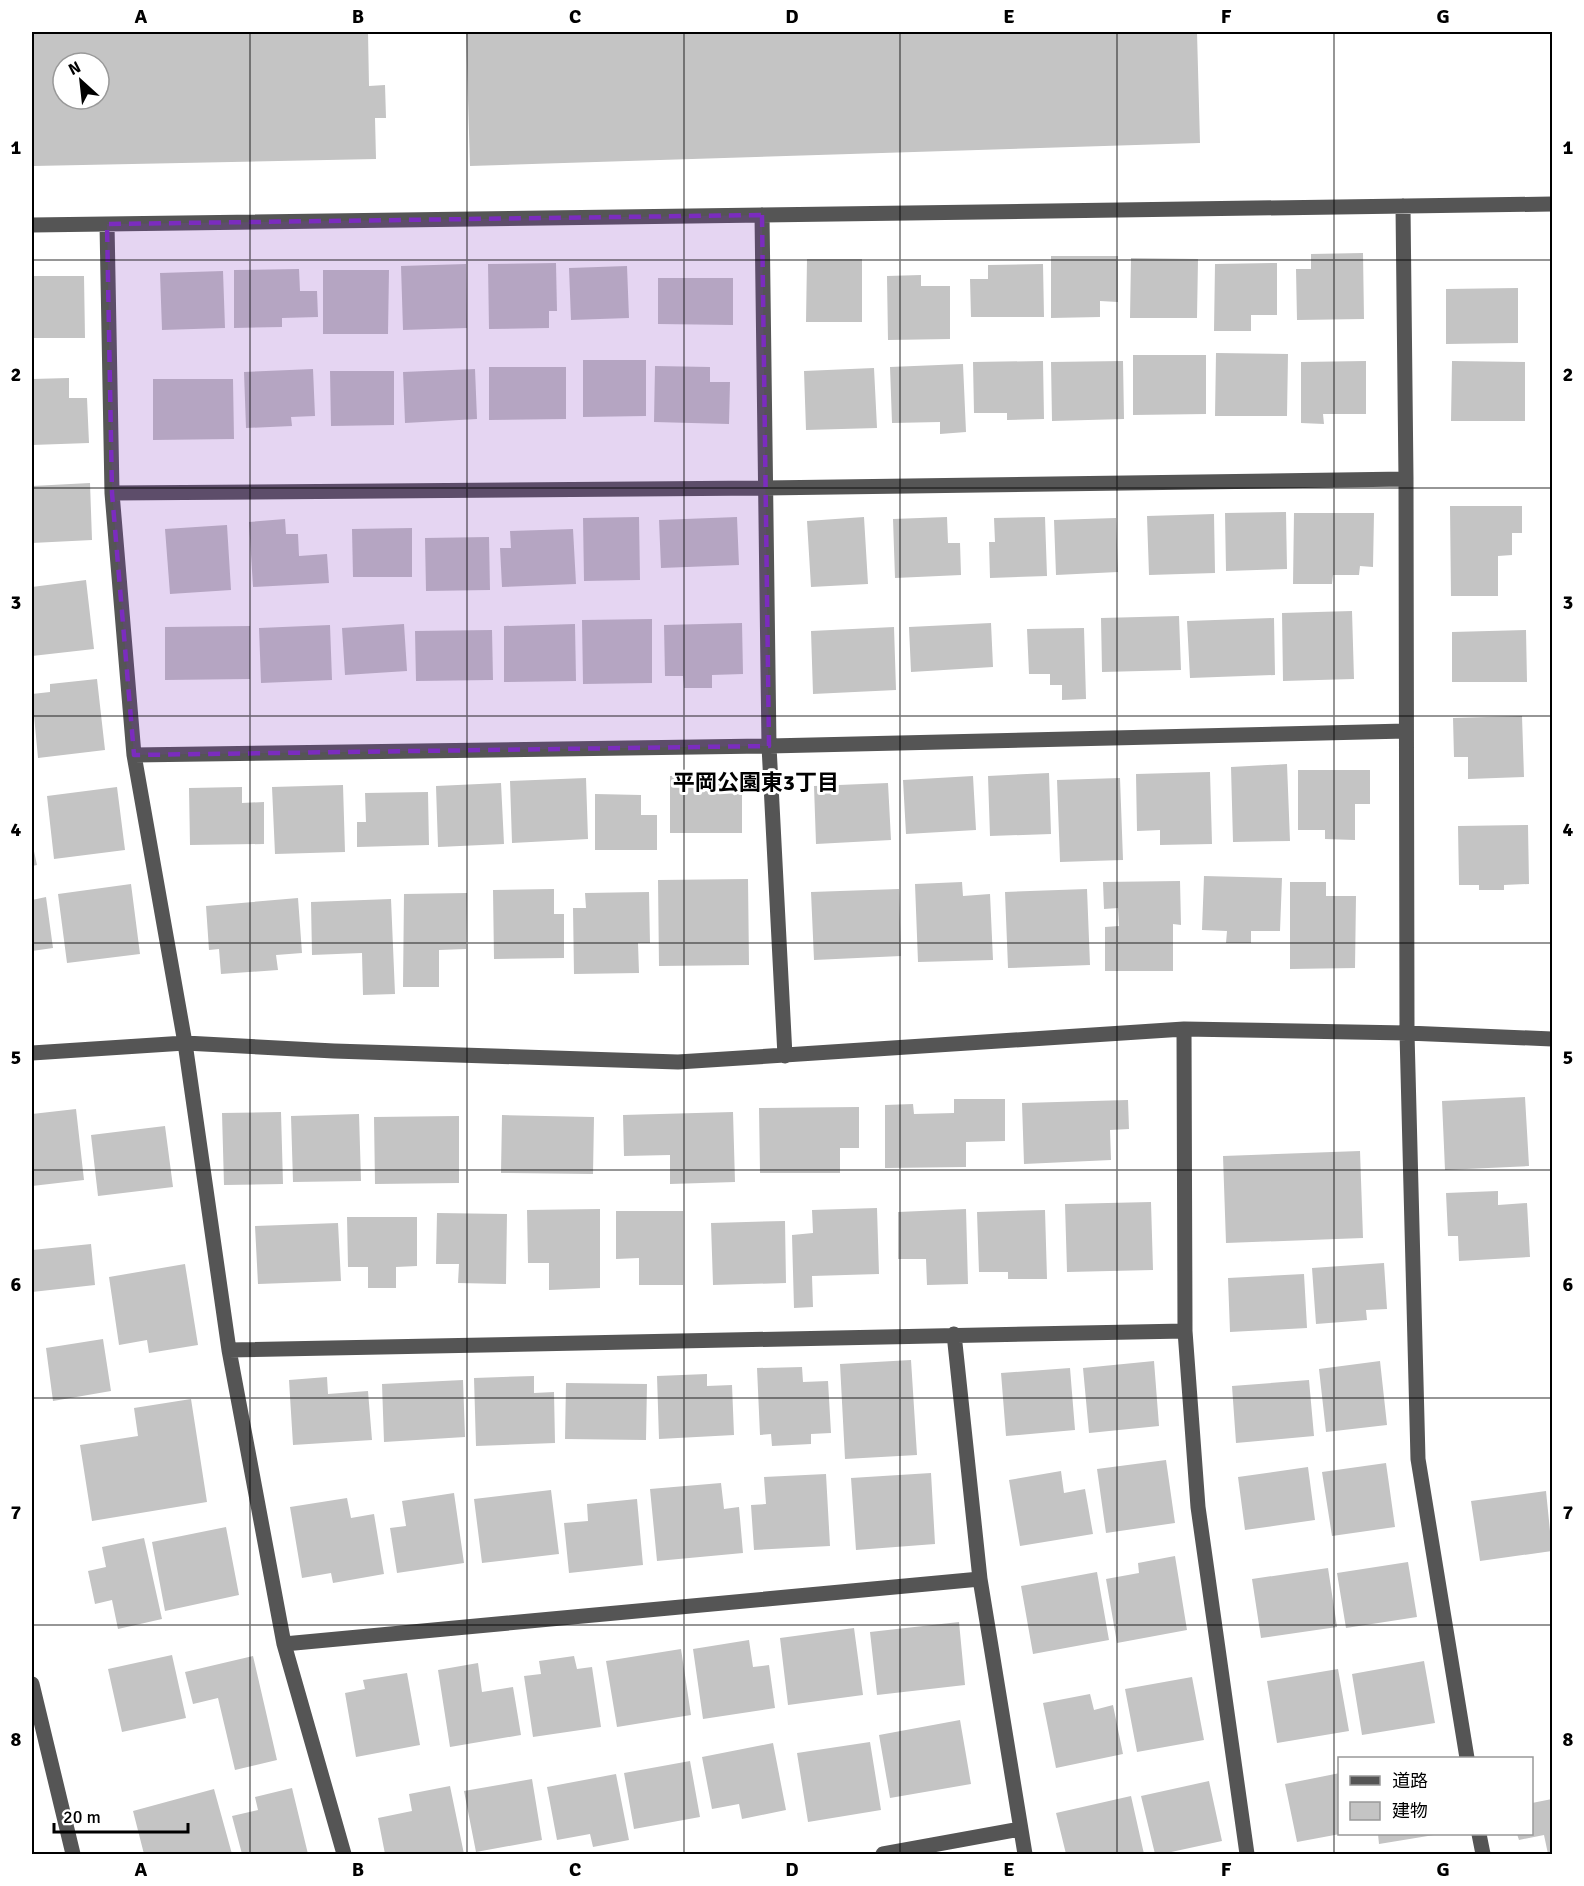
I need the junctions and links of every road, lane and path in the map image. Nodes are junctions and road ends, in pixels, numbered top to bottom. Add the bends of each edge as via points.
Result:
1 (1552, 204) edge
2 (1403, 206) junction
3 (762, 215) junction
4 (107, 224) junction
5 (32, 225) edge
6 (1406, 479) junction
7 (764, 488) junction
8 (112, 493) junction
9 (1406, 731) junction
10 (769, 746) junction
11 (134, 755) junction
12 (1184, 1029) junction
13 (1407, 1033) junction
14 (1552, 1039) edge
15 (185, 1043) junction
16 (32, 1053) edge
17 (785, 1056) junction
18 (1185, 1331) junction
19 (954, 1334) junction
20 (229, 1350) junction
21 (980, 1579) junction
22 (284, 1644) junction
23 (32, 1684) edge
24 (1467, 1757) edge
25 (1020, 1829) junction
26 (1479, 1835) edge
27 (74, 1854) edge
28 (345, 1854) edge
29 (883, 1854) edge
30 (1025, 1854) edge
31 (1247, 1854) edge
32 (1483, 1854) edge

1 - 2 street
2 - 3 street
2 - 6 street
3 - 4 street
3 - 7 street
4 - 5 street
4 - 8 street
6 - 7 street
6 - 9 street
7 - 8 street
7 - 10 street
8 - 11 street
9 - 10 street
9 - 13 street
10 - 11 street
10 - 17 street
11 - 15 street
12 - 13 street
12 - 17 street
12 - 18 street
13 - 14 street
13 - 24 street via 1418,1459
15 - 16 street
15 - 17 street via 334,1052 678,1062
15 - 20 street
18 - 19 street
18 - 31 street via 1198,1507
19 - 20 street
19 - 21 street
20 - 22 street
21 - 22 street
21 - 25 street
22 - 28 street
23 - 27 street
25 - 29 street
25 - 30 street
26 - 32 street

